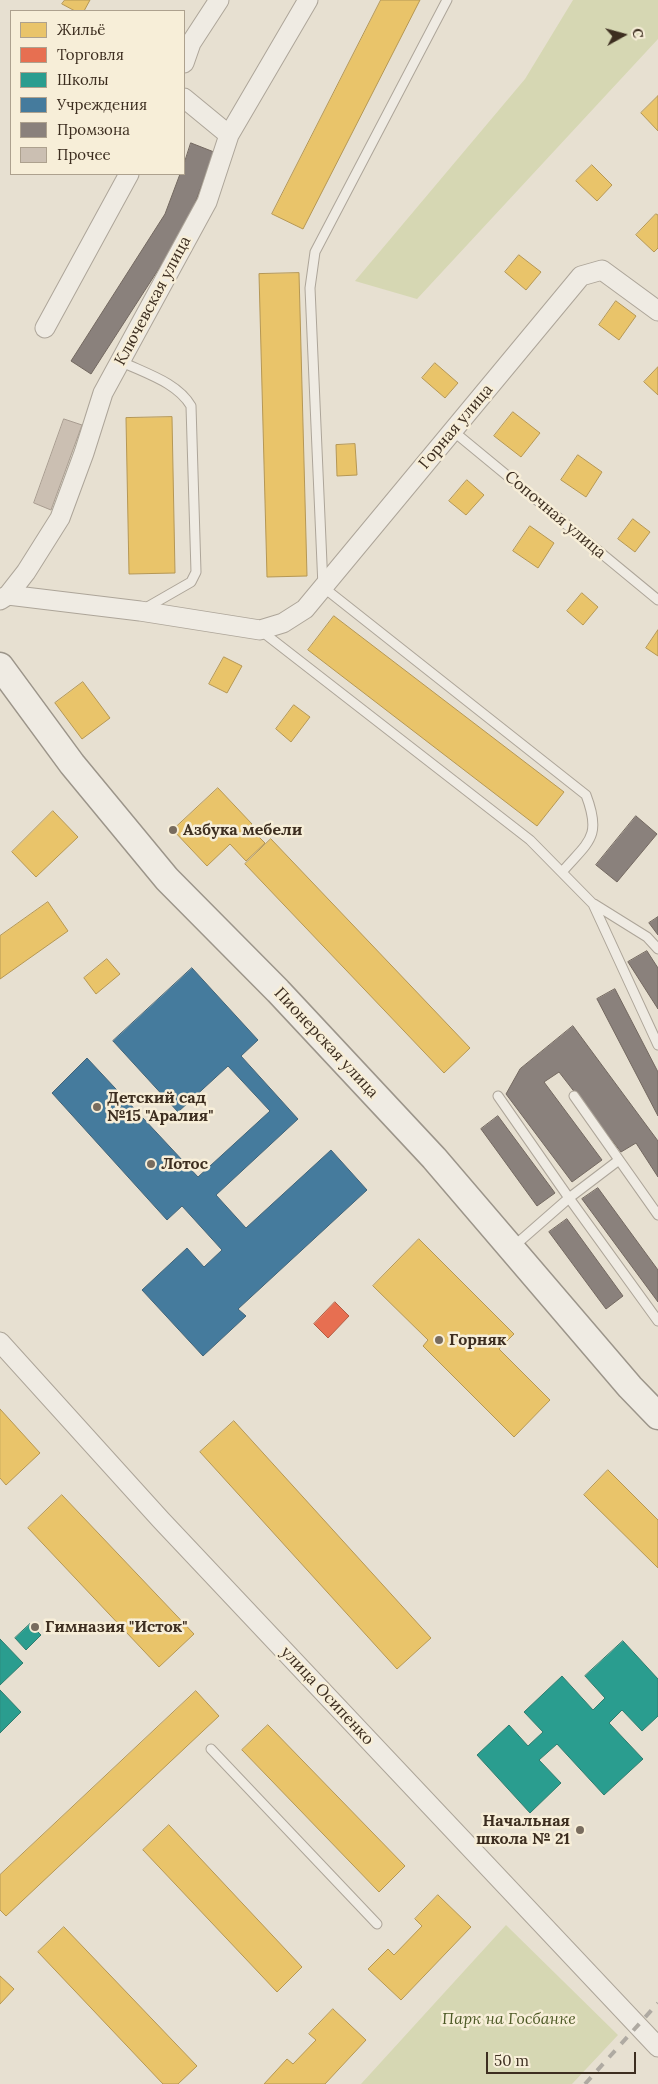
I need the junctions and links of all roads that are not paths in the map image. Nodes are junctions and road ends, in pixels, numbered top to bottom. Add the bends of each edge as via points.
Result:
1 (220, 0) edge
2 (308, 0) edge
3 (447, 0) edge
4 (185, 60) edge
5 (185, 99) edge
6 (229, 135) junction
7 (128, 175) edge
8 (658, 311) edge
9 (45, 328) dead end
10 (120, 361) junction
11 (453, 430) junction
12 (323, 587) junction
13 (4, 597) edge
14 (658, 600) edge
15 (140, 611) junction
16 (260, 630) junction
17 (0, 666) edge
18 (562, 872) junction
19 (593, 904) junction
20 (658, 949) edge
21 (658, 1044) edge
22 (498, 1096) dead end
23 (574, 1096) dead end
24 (619, 1160) junction
25 (569, 1198) junction
26 (658, 1215) edge
27 (512, 1248) junction
28 (658, 1321) edge
29 (0, 1342) edge
30 (658, 1416) edge
31 (211, 1749) dead end
32 (378, 1924) dead end
33 (658, 2045) edge

1 - 4 street via 191,44
2 - 6 street, Ключевская улица
3 - 12 lane via 315,252 310,288
5 - 6 street
6 - 10 street, Ключевская улица via 207,202
7 - 9 street
8 - 11 street, Горная улица via 602,270 581,276
10 - 13 street, Ключевская улица via 103,393 60,518 26,572
10 - 15 lane via 173,387 185,396 191,406 196,572 191,582
11 - 12 street, Горная улица
11 - 14 lane, Сопочная улица
12 - 16 street, Горная улица via 305,609 283,624
12 - 18 lane via 586,795 594,815 592,838
13 - 15 street
15 - 16 street
16 - 18 lane via 530,840
17 - 27 main road, Пионерская улица via 72,764 168,879 278,991
18 - 19 lane
19 - 20 lane via 647,937
19 - 21 lane
22 - 25 lane
23 - 24 lane
24 - 25 lane
24 - 26 lane
25 - 27 lane
25 - 28 lane
27 - 30 main road, Пионерская улица
29 - 33 street, улица Осипенко via 161,1520
31 - 32 lane

